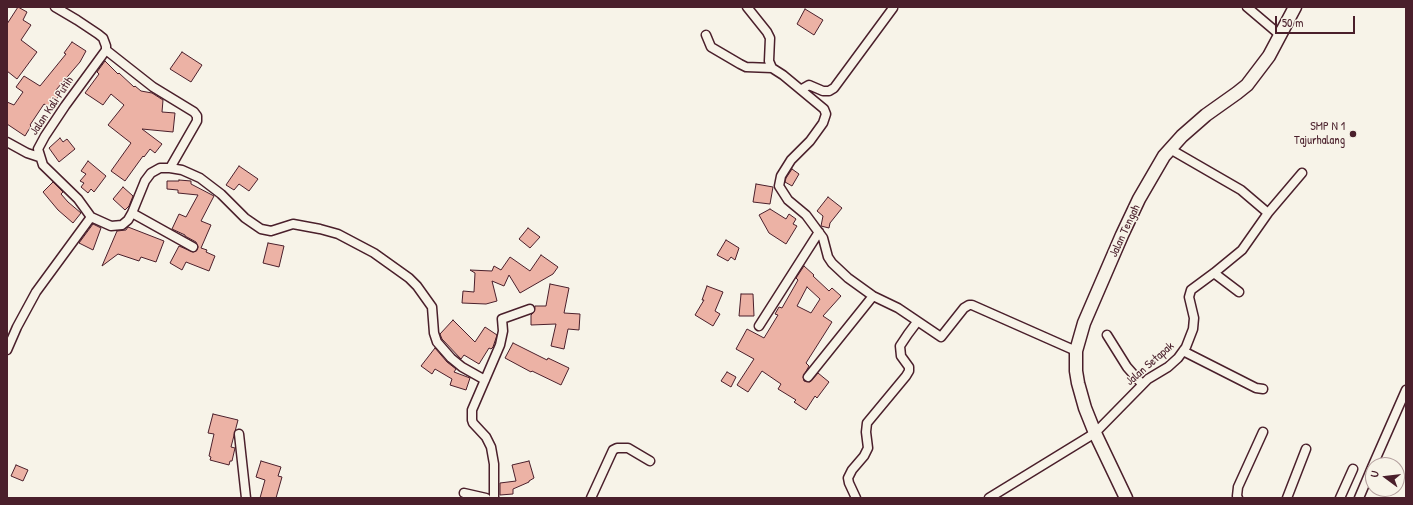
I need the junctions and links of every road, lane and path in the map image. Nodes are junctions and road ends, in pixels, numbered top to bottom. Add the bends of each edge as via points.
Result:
1 (55, 7) edge
2 (747, 7) edge
3 (1247, 7) edge
4 (1295, 7) edge
5 (893, 8) edge
6 (706, 34) dead end
7 (1280, 35) junction
8 (106, 50) junction
9 (772, 68) junction
10 (802, 89) junction
11 (7, 142) edge
12 (1170, 148) junction
13 (39, 157) junction
14 (170, 168) junction
15 (1302, 173) dead end
16 (132, 213) junction
17 (1268, 213) junction
18 (91, 217) junction
19 (818, 232) junction
20 (193, 247) dead end
21 (1214, 273) junction
22 (1239, 292) dead end
23 (874, 296) junction
24 (530, 309) dead end
25 (917, 322) junction
26 (759, 326) dead end
27 (1107, 335) dead end
28 (7, 350) edge
29 (1076, 351) junction
30 (1183, 351) junction
31 (808, 377) dead end
32 (485, 380) junction
33 (1142, 384) junction
34 (1263, 389) dead end
35 (1406, 390) edge
36 (1263, 432) dead end
37 (1095, 433) junction
38 (239, 434) dead end
39 (1306, 449) dead end
40 (1377, 457) edge
41 (650, 461) dead end
42 (1352, 469) dead end
43 (1365, 484) edge
44 (464, 493) dead end
45 (246, 498) edge
46 (486, 498) edge
47 (494, 498) edge
48 (591, 498) edge
49 (856, 498) edge
50 (989, 498) edge
51 (1126, 498) edge
52 (1238, 498) edge
53 (1287, 498) edge
54 (1340, 498) edge
55 (1359, 498) edge

1 - 8 street via 103,38
2 - 9 street via 770,38 769,61
3 - 7 street
4 - 7 main road, Jalan Tengah
5 - 10 street via 834,88 824,91 809,85
6 - 9 street via 711,47 740,64 746,67
7 - 12 main road, Jalan Tengah via 1269,56 1247,85 1206,115
8 - 13 street, Jalan Kali Putih via 44,136 38,150
8 - 14 street via 153,87 197,116 197,121
9 - 10 street
10 - 19 street via 824,109 825,118 819,129 791,160 781,176 779,186 788,200 806,215
11 - 13 street
12 - 17 street via 1241,190
12 - 29 main road, Jalan Tengah via 1122,235 1084,322
13 - 18 street via 43,165 75,196
14 - 16 street via 160,168 151,173
14 - 32 street via 200,178 260,229 271,231 293,224 320,229 345,237 388,263 410,278 427,298 432,306 434,333 442,349 462,367
15 - 17 street, Jalan Setapak
16 - 18 street via 128,220 118,226 111,226
16 - 20 street
17 - 21 street, Jalan Setapak via 1242,250
18 - 28 street via 36,292
19 - 23 street via 823,238 832,263
19 - 26 street
21 - 22 street
21 - 30 street, Jalan Setapak via 1193,287 1190,293 1193,329
23 - 25 street via 898,308
23 - 31 street
24 - 32 street via 502,319 502,338
25 - 29 street via 941,337 964,308 972,305
25 - 49 street via 900,346 901,356 909,366 909,371 867,422 868,448 848,478
27 - 33 street via 1127,367
29 - 37 main road, Jalan Tengah via 1078,383
30 - 33 street, Jalan Setapak via 1168,367
30 - 34 street via 1256,388
32 - 47 street via 472,410 472,420 491,447
33 - 37 street, Jalan Setapak
35 - 40 street
36 - 52 street via 1238,487
37 - 50 street, Jalan Setapak
37 - 51 main road, Jalan Tengah
38 - 45 street
39 - 53 street
41 - 48 street via 628,448 613,450
42 - 54 street
43 - 55 street
44 - 46 street

